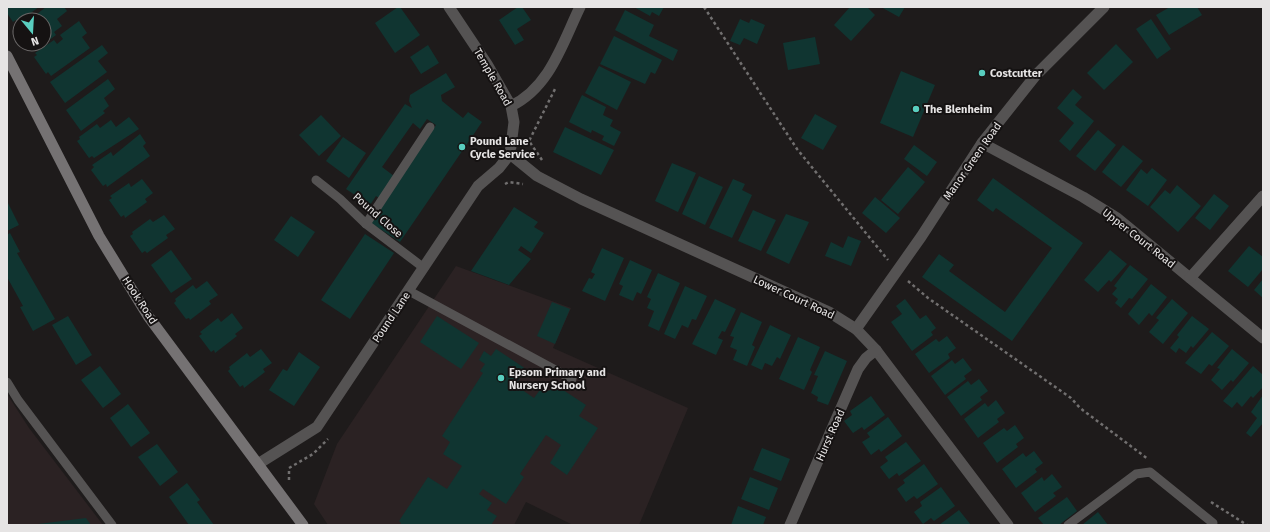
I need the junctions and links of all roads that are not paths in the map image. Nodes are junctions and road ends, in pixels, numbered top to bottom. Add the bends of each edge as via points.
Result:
1 (449, 7) edge
2 (580, 7) edge
3 (1104, 7) edge
4 (7, 56) edge
5 (511, 106) junction
6 (430, 127) dead end
7 (982, 143) junction
8 (510, 154) junction
9 (316, 180) dead end
10 (1263, 196) edge
11 (366, 224) junction
12 (424, 268) junction
13 (1190, 278) junction
14 (409, 290) junction
15 (856, 329) junction
16 (1263, 338) edge
17 (876, 350) junction
18 (572, 379) dead end
19 (7, 382) edge
20 (258, 464) junction
21 (1213, 523) dead end
22 (300, 524) edge
23 (112, 525) edge
24 (790, 525) edge
25 (1008, 525) edge
26 (1068, 525) edge

1 - 5 street, Temple Road
2 - 5 street via 547,75 532,93
3 - 7 street, Manor Green Road via 1036,75
4 - 20 main road, Hook Road via 99,236 148,316
5 - 8 street, Temple Road via 514,122
6 - 11 lane
7 - 13 street, Upper Court Road via 1117,218
7 - 15 street, Manor Green Road via 921,237
8 - 12 street, Pound Lane via 499,168 478,186
8 - 15 street, Lower Court Road via 537,176 581,199 829,312
9 - 11 lane, Pound Close
10 - 13 street
11 - 12 lane, Pound Close
12 - 14 street, Pound Lane
13 - 16 street, Upper Court Road
14 - 18 lane
14 - 20 street, Pound Lane via 317,427
15 - 17 street, Lower Court Road
17 - 24 street, Hurst Road via 858,369
17 - 25 street, Lower Court Road
19 - 23 lane
20 - 22 main road, Hook Road
21 - 26 lane via 1150,472 1136,474

